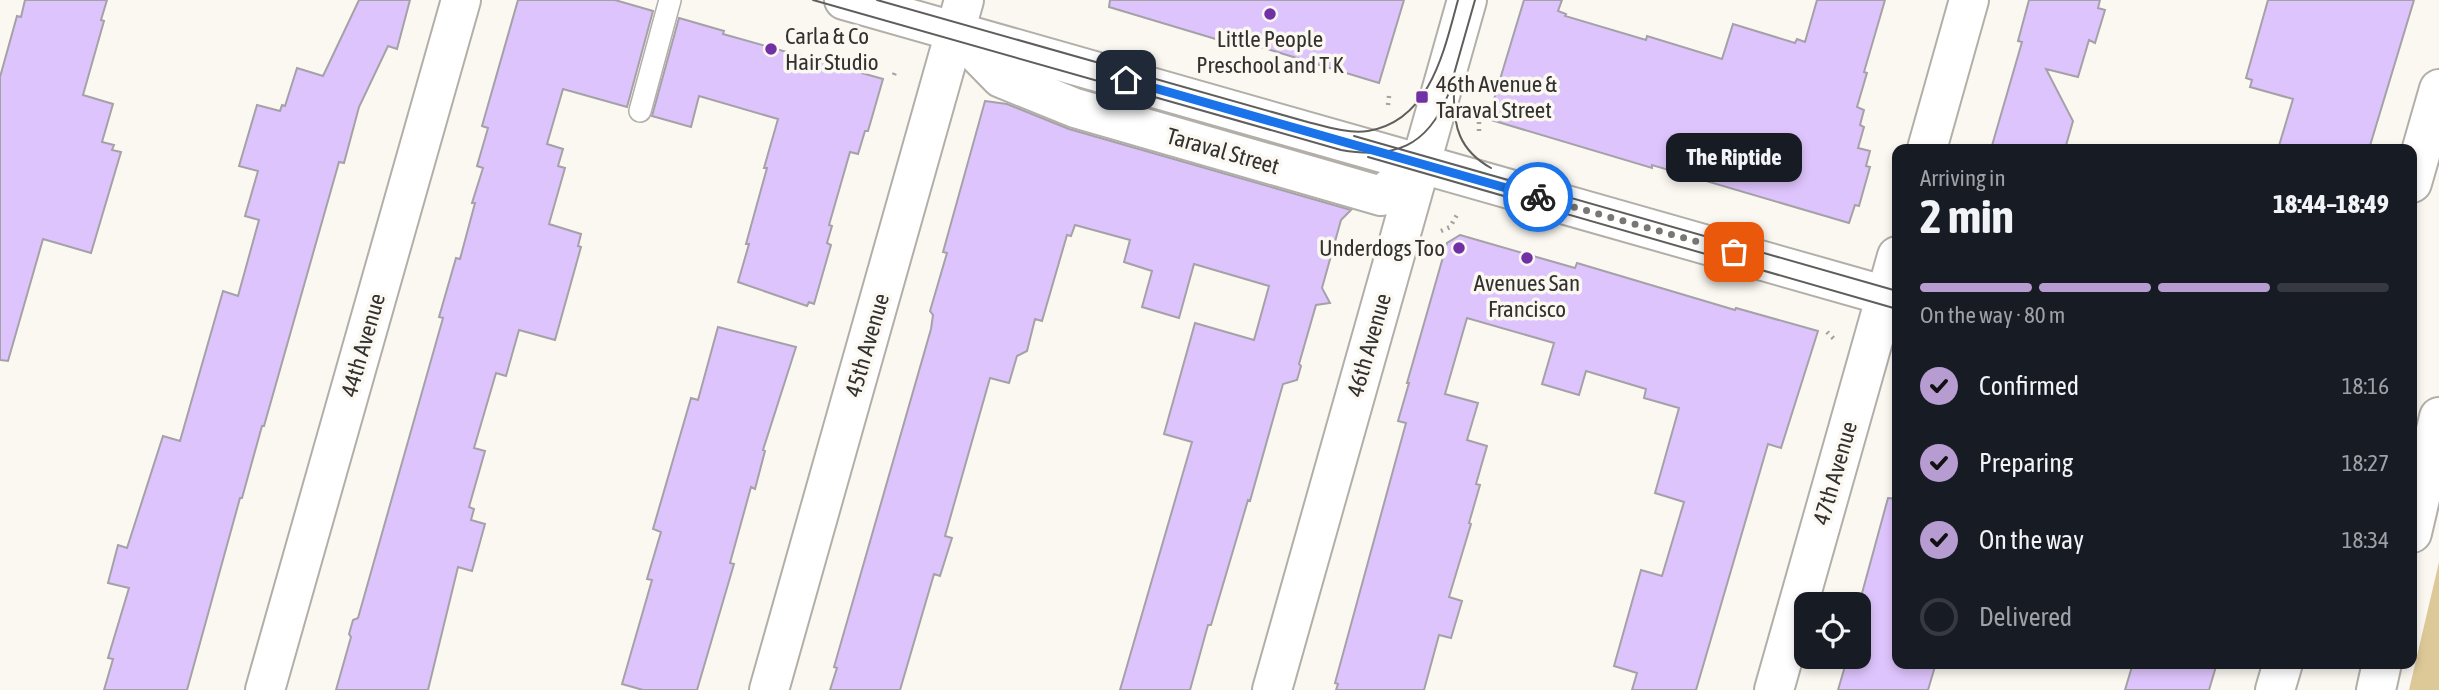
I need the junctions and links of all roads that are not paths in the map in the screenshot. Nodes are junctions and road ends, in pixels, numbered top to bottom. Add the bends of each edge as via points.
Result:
1 (461, 0) edge
2 (670, 0) edge
3 (844, 0) edge
4 (919, 0) edge
5 (1466, 0) edge
6 (1969, 0) edge
7 (960, 16) edge
8 (2439, 89) edge
9 (640, 111) dead end
10 (1928, 144) edge
11 (1420, 163) junction
12 (2417, 166) edge
13 (1891, 297) edge
14 (2417, 409) edge
15 (2439, 416) edge
16 (2418, 477) edge
17 (2281, 669) edge
18 (2380, 669) edge
19 (265, 690) edge
20 (769, 690) edge
21 (1272, 690) edge
22 (1774, 690) edge
23 (2275, 690) edge
24 (2375, 690) edge

1 - 19 street, 44th Avenue
2 - 9 lane
3 - 7 street, Taraval Street
4 - 7 street, Taraval Street
5 - 11 street, 46th Avenue
6 - 10 street
7 - 11 street, Taraval Street
7 - 20 street, 45th Avenue
8 - 12 street
11 - 13 street, Taraval Street
11 - 21 street, 46th Avenue
13 - 22 street, 47th Avenue
14 - 15 street
15 - 16 street
17 - 23 street
18 - 24 street

